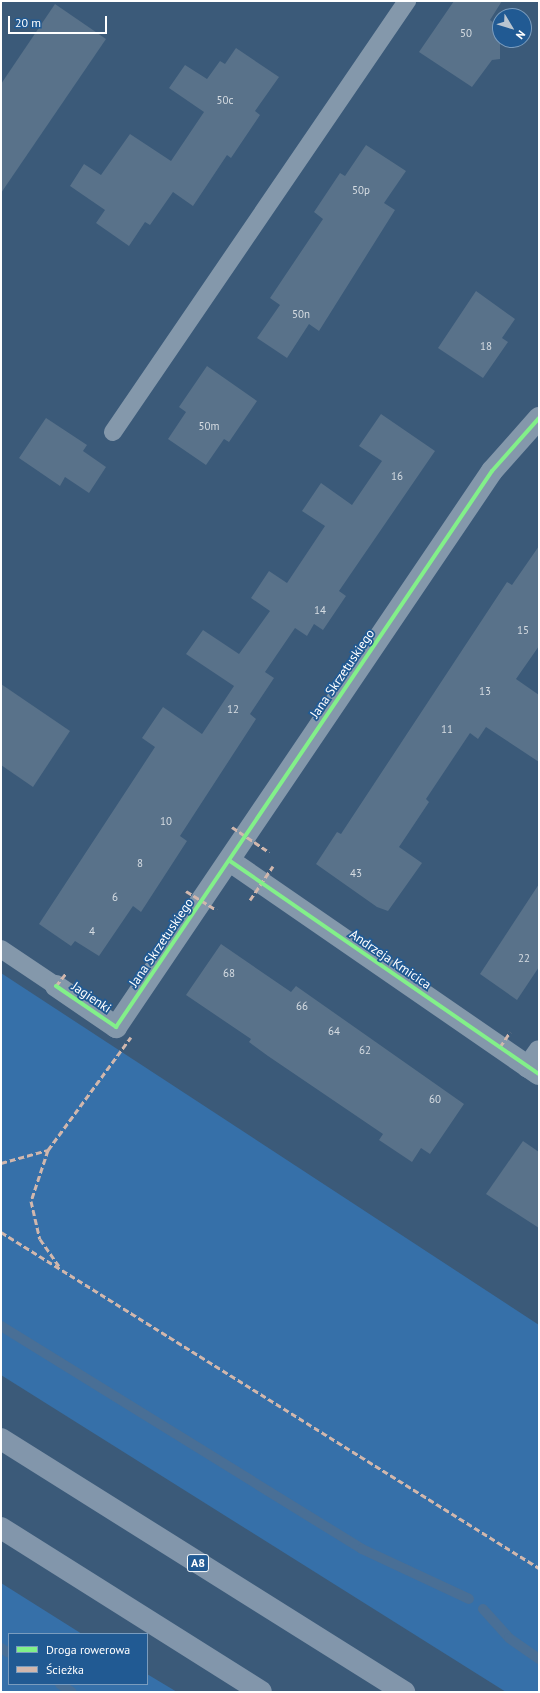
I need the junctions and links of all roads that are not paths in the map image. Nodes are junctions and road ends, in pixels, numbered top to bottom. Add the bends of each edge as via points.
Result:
1 (407, 1) edge
2 (539, 418) edge
3 (113, 432) dead end
4 (230, 861) junction
5 (1, 949) edge
6 (56, 986) joint
7 (116, 1026) joint
8 (535, 1064) edge
9 (1, 1439) edge
10 (1, 1528) edge
11 (262, 1692) edge
12 (404, 1692) edge

1 - 3 lane
2 - 4 street, Jana Skrzetuskiego via 492,471
4 - 7 street, Jana Skrzetuskiego
4 - 8 street, Andrzeja Kmicica
5 - 6 lane, Jagienki
6 - 7 street, Jagienki
9 - 12 highway, A8
10 - 11 highway

